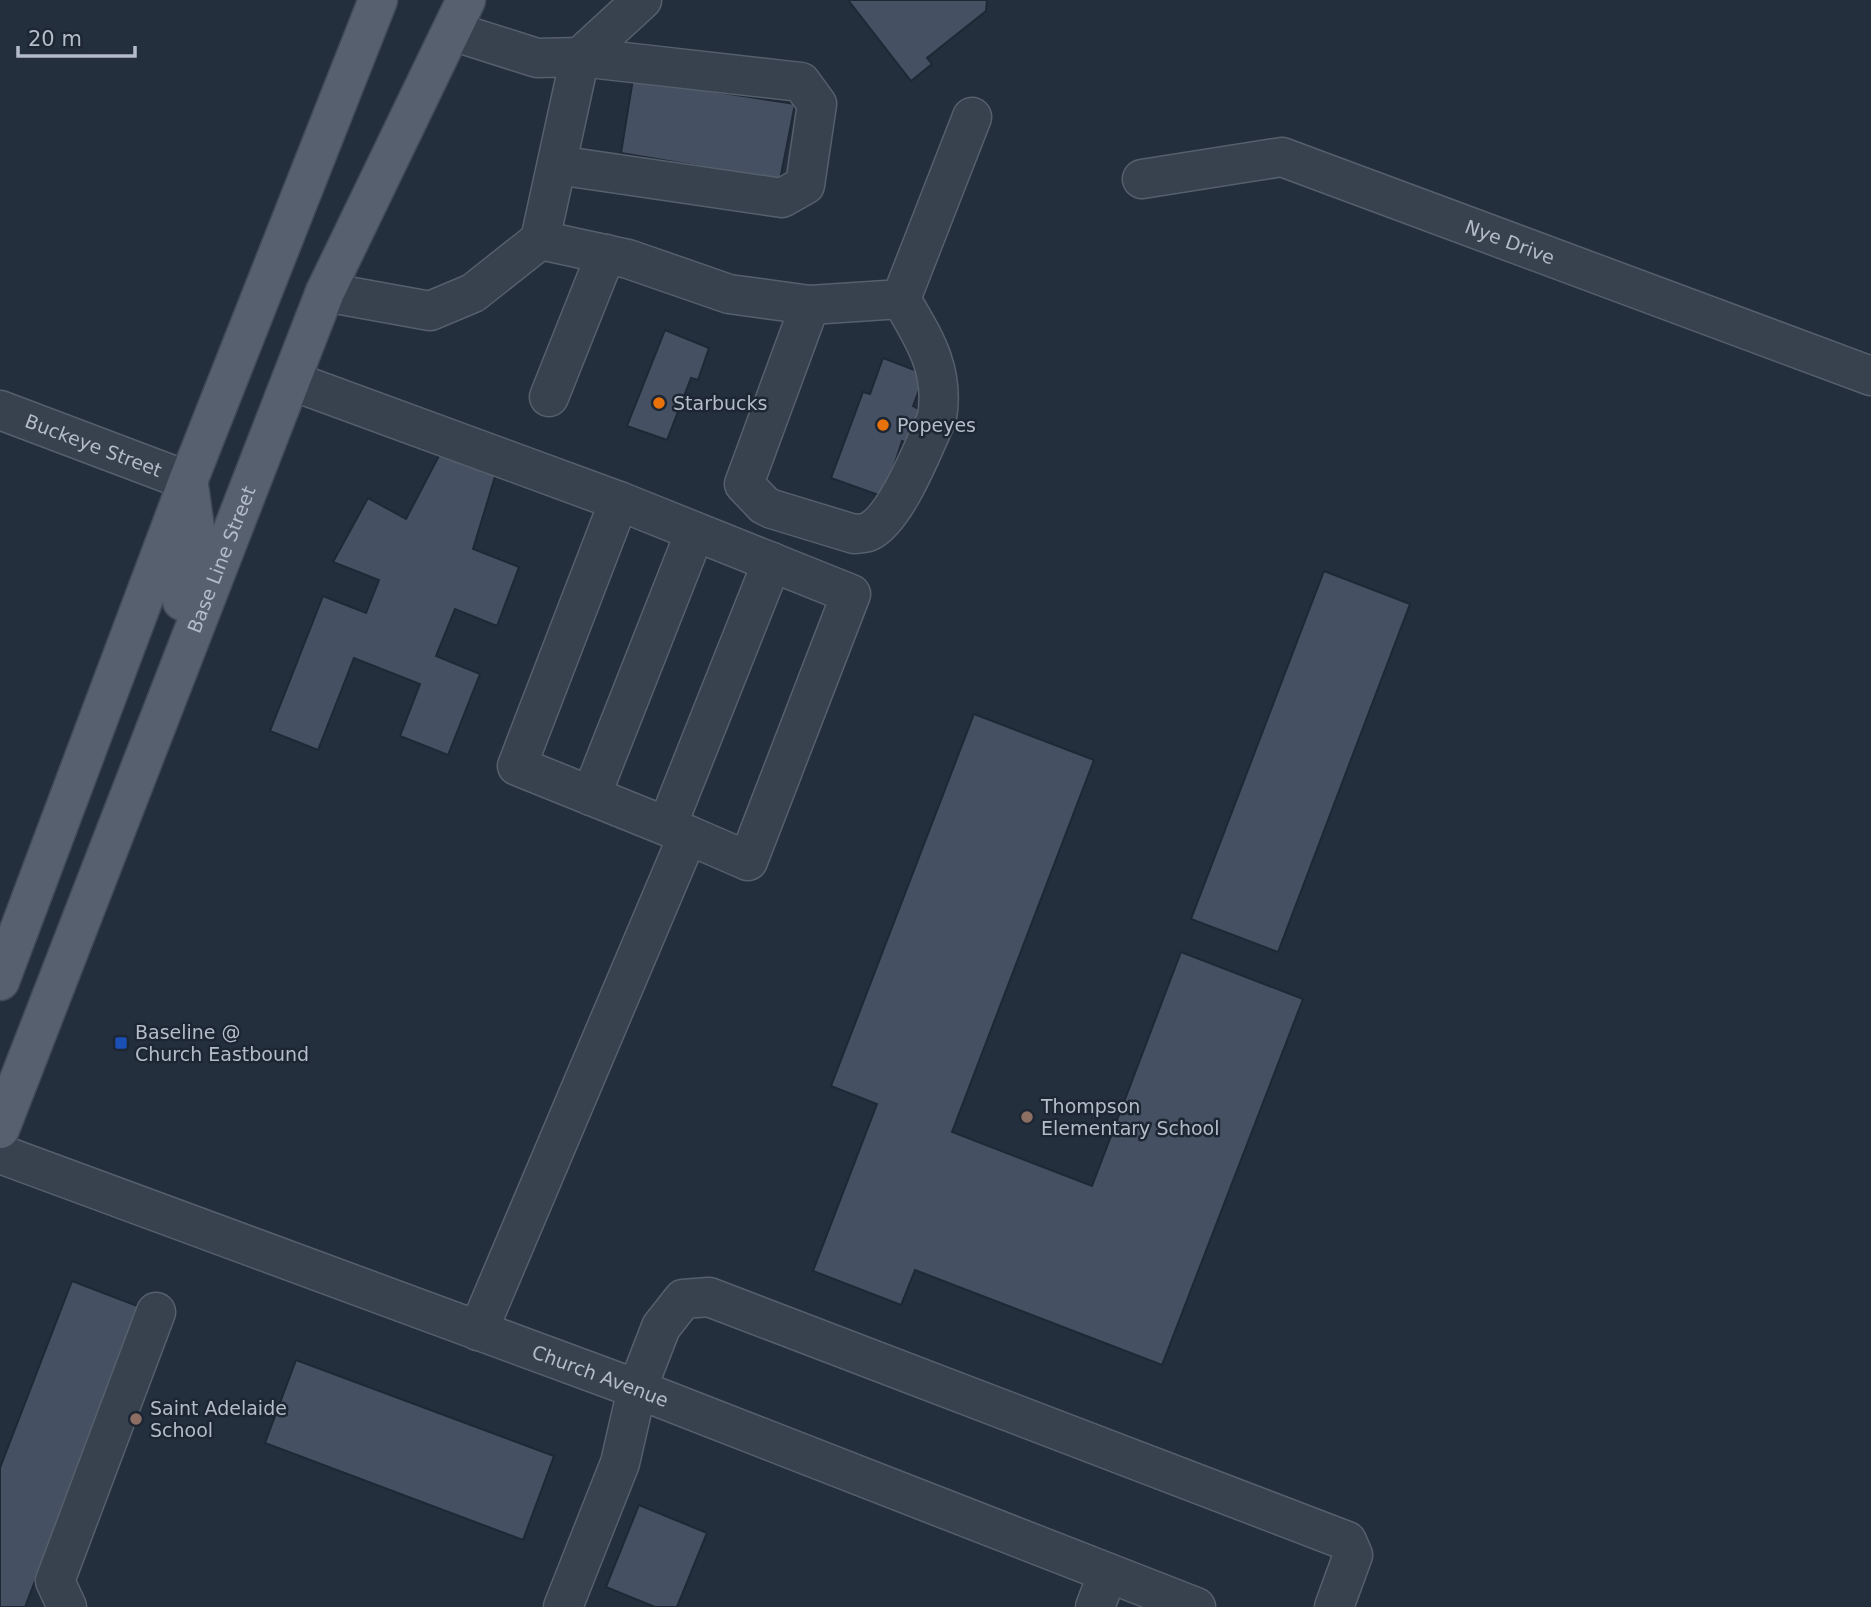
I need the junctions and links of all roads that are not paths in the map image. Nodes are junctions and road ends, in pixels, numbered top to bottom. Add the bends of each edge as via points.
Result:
1 (379, 0) edge
2 (642, 0) edge
3 (459, 16) edge
4 (580, 57) junction
5 (972, 117) dead end
6 (556, 165) junction
7 (1142, 179) dead end
8 (540, 240) junction
9 (606, 254) junction
10 (271, 271) junction
11 (326, 292) junction
12 (901, 299) junction
13 (810, 305) junction
14 (1871, 376) edge
15 (292, 381) junction
16 (549, 397) dead end
17 (0, 410) edge
18 (188, 481) junction
19 (619, 501) junction
20 (695, 532) junction
21 (772, 562) junction
22 (159, 724) junction
23 (591, 796) junction
24 (677, 831) junction
25 (0, 981) edge
26 (0, 1129) edge
27 (0, 1154) edge
28 (156, 1312) dead end
29 (478, 1331) junction
30 (637, 1390) junction
31 (1102, 1590) edge
32 (67, 1607) edge
33 (563, 1607) edge
34 (1196, 1607) edge
35 (1334, 1607) edge

1 - 10 main road
2 - 4 street
3 - 4 street via 537,58
3 - 11 main road, Base Line Street
4 - 6 street
4 - 6 street via 801,82 817,104 805,185 782,198
5 - 12 street
6 - 8 street
7 - 14 street, Nye Drive via 1282,157
8 - 9 street
8 - 11 street via 473,293 430,311
9 - 13 street via 729,294
9 - 16 street
10 - 11 main road
10 - 18 main road
11 - 15 main road, Base Line Street
12 - 13 street
12 - 13 street via 934,359 937,418 897,502 873,530 854,534 772,509 744,484
15 - 19 street
15 - 22 main road, Base Line Street
17 - 18 street, Buckeye Street
18 - 22 main road via 198,550 157,674
18 - 25 main road
19 - 20 street
19 - 23 street via 517,766
20 - 21 street
20 - 23 street
21 - 24 street
21 - 24 street via 851,594 748,861
22 - 26 main road, Base Line Street
23 - 24 street
24 - 29 street
27 - 29 street, Church Avenue
28 - 32 street via 55,1581
29 - 30 street, Church Avenue
30 - 31 street, Church Avenue
30 - 33 street via 620,1463
30 - 35 street via 661,1326 682,1299 709,1297 1347,1541 1353,1555
31 - 34 street, Church Avenue

